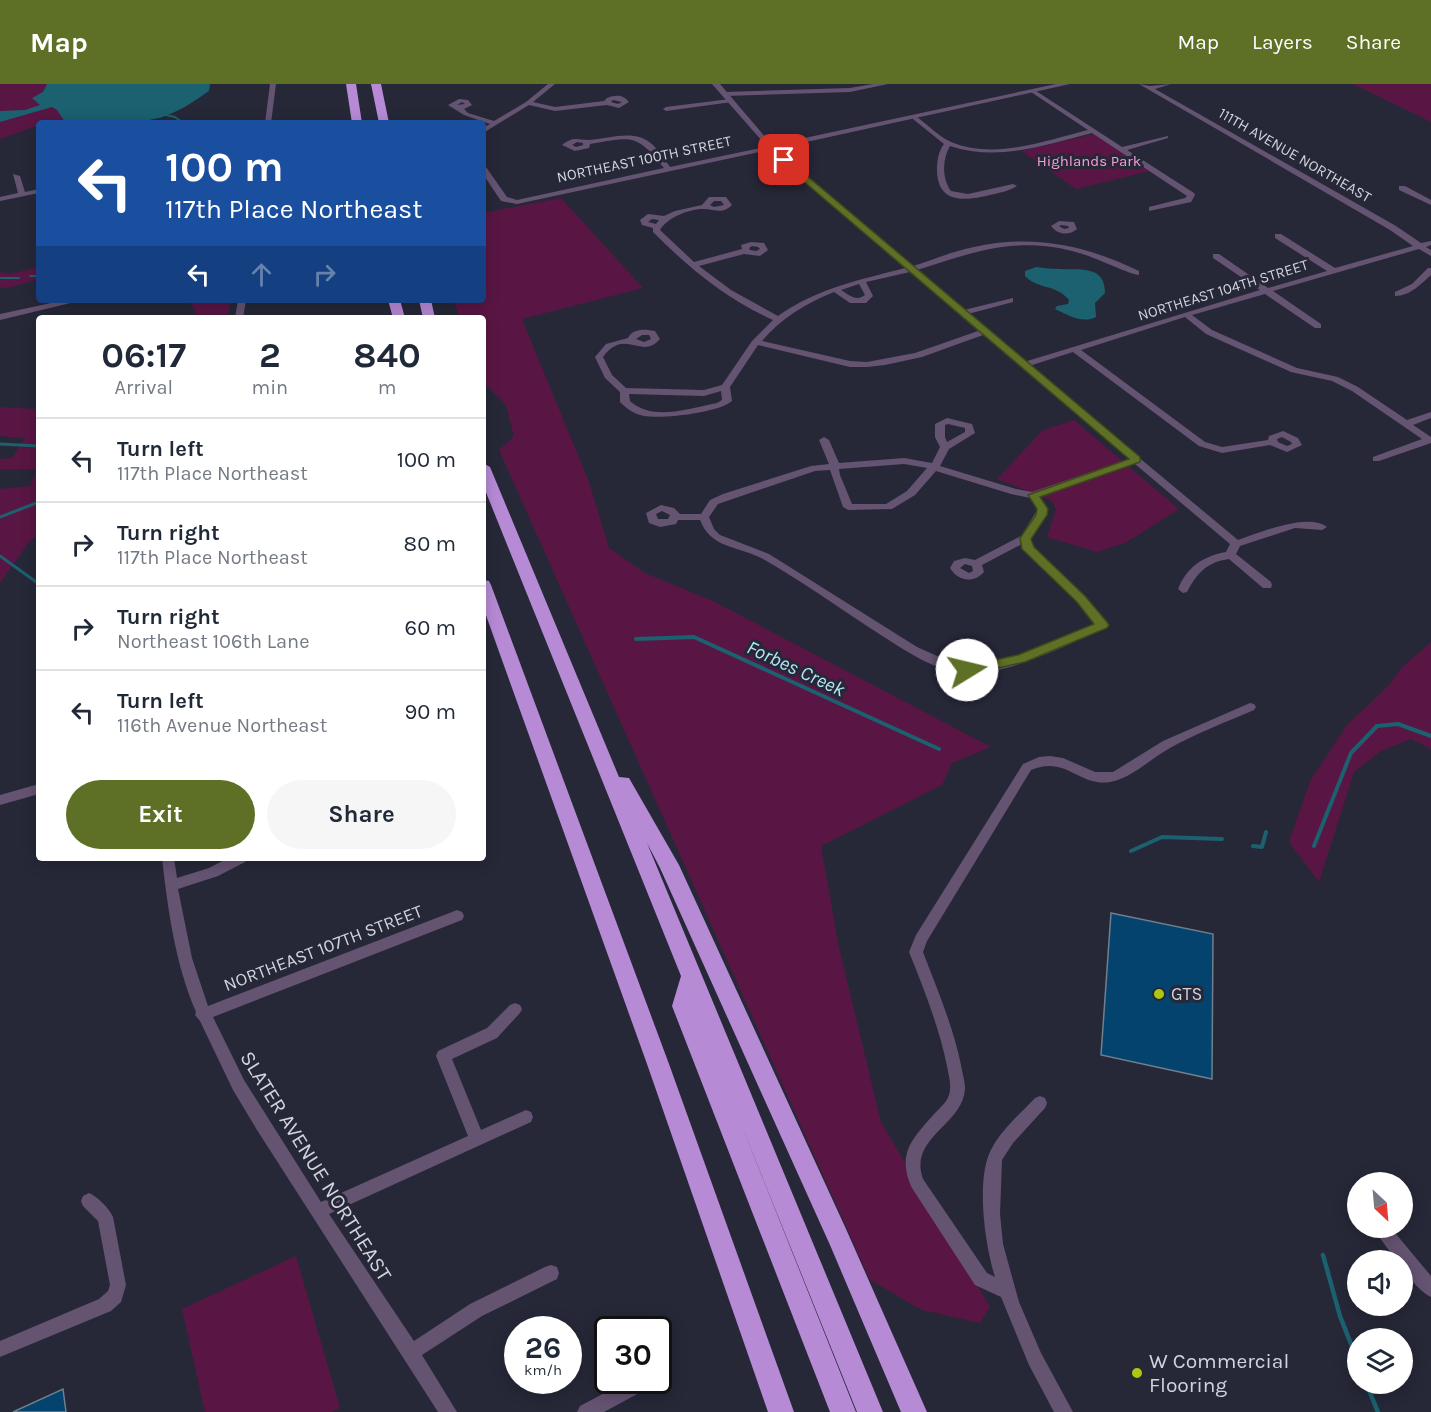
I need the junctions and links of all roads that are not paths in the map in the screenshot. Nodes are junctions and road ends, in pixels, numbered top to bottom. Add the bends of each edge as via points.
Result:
1 (273, 84) edge
2 (351, 84) edge
3 (376, 84) edge
4 (552, 84) edge
5 (717, 84) edge
6 (885, 84) edge
7 (1066, 84) edge
8 (1168, 84) edge
9 (1146, 86) edge
10 (828, 88) edge
11 (1034, 88) edge
12 (727, 98) junction
13 (528, 103) junction
14 (607, 103) dead end
15 (459, 108) dead end
16 (666, 109) dead end
17 (915, 118) junction
18 (268, 120) edge
19 (357, 120) edge
20 (383, 120) edge
21 (485, 120) edge
22 (486, 120) edge
23 (494, 123) junction
24 (486, 129) edge
25 (1093, 131) junction
26 (1166, 137) dead end
27 (586, 142) dead end
28 (948, 143) junction
29 (770, 148) junction
30 (1120, 149) junction
31 (668, 169) junction
32 (486, 173) edge
33 (16, 176) dead end
34 (1013, 186) dead end
35 (1402, 188) dead end
36 (36, 192) edge
37 (22, 194) junction
38 (0, 199) edge
39 (1431, 203) edge
40 (707, 206) dead end
41 (1152, 209) dead end
42 (644, 219) dead end
43 (661, 223) junction
44 (1063, 231) dead end
45 (1278, 236) dead end
46 (1431, 243) edge
47 (1061, 245) junction
48 (1418, 247) junction
49 (745, 251) dead end
50 (1431, 254) edge
51 (1216, 256) dead end
52 (692, 265) junction
53 (910, 270) junction
54 (1431, 270) edge
55 (1333, 271) junction
56 (1136, 273) dead end
57 (862, 282) junction
58 (835, 288) junction
59 (1267, 290) junction
60 (1398, 294) dead end
61 (1010, 300) dead end
62 (64, 303) edge
63 (962, 313) junction
64 (1186, 314) junction
65 (0, 317) edge
66 (779, 319) junction
67 (1318, 326) dead end
68 (984, 332) junction
69 (632, 340) dead end
70 (756, 342) junction
71 (1074, 349) junction
72 (1023, 365) junction
73 (725, 387) junction
74 (624, 391) junction
75 (1431, 415) edge
76 (1406, 424) junction
77 (824, 440) dead end
78 (1273, 442) dead end
79 (945, 447) dead end
80 (1376, 459) dead end
81 (1137, 460) junction
82 (836, 466) junction
83 (935, 466) junction
84 (486, 474) edge
85 (1033, 495) junction
86 (675, 517) dead end
87 (704, 517) junction
88 (1322, 527) dead end
89 (1025, 538) junction
90 (1236, 544) junction
91 (1231, 555) junction
92 (976, 564) dead end
93 (1267, 585) dead end
94 (1183, 589) dead end
95 (486, 593) edge
96 (1250, 707) dead end
97 (581, 711) junction
98 (36, 790) edge
99 (0, 800) edge
100 (168, 861) edge
101 (234, 861) edge
102 (170, 886) junction
103 (457, 916) dead end
104 (692, 975) junction
105 (515, 1009) dead end
106 (202, 1015) junction
107 (1040, 1103) dead end
108 (526, 1117) dead end
109 (477, 1139) junction
110 (89, 1201) dead end
111 (318, 1211) junction
112 (1388, 1238) edge
113 (551, 1273) dead end
114 (1431, 1289) edge
115 (1008, 1292) junction
116 (0, 1349) edge
117 (411, 1353) junction
118 (620, 1394) edge
119 (448, 1412) edge
120 (586, 1412) edge
121 (781, 1412) edge
122 (843, 1412) edge
123 (870, 1412) edge
124 (914, 1412) edge
125 (1064, 1412) edge

1 - 18 street
2 - 19 highway
3 - 20 highway
4 - 13 street
5 - 12 street
6 - 10 street via 862,90
7 - 11 street, NORTHEAST 100TH STREET
8 - 9 street
9 - 48 street, 111TH AVENUE NORTHEAST via 1359,207
10 - 12 street
11 - 17 street, NORTHEAST 100TH STREET
11 - 25 street
12 - 16 street
12 - 29 street
13 - 14 street via 566,109
13 - 23 street
15 - 21 street
17 - 28 street
17 - 29 street, NORTHEAST 100TH STREET
22 - 23 street
23 - 24 street
25 - 28 street via 1003,152
25 - 30 street
26 - 30 street
27 - 31 street via 620,137 639,139 650,146
28 - 34 street via 942,151 942,189 952,195 973,195
29 - 31 street, NORTHEAST 100TH STREET
29 - 53 street
30 - 41 street via 1191,197
31 - 32 street, NORTHEAST 100TH STREET via 524,201 502,196
33 - 37 street
35 - 39 street
36 - 37 street
37 - 38 street
40 - 43 street
42 - 43 street via 645,224
43 - 52 street via 656,230
44 - 47 street
45 - 55 street
46 - 48 street, NORTHEAST 104TH STREET
47 - 53 street via 1022,243 982,248
47 - 56 street via 1107,257
48 - 50 street, 111TH AVENUE NORTHEAST
48 - 55 street, NORTHEAST 104TH STREET
49 - 52 street
51 - 59 street
52 - 66 street via 737,300
53 - 57 street
53 - 63 street
54 - 60 street via 1415,286
55 - 59 street, NORTHEAST 104TH STREET
57 - 58 street
57 - 58 street via 869,296 864,301 852,301
58 - 66 street via 816,295
59 - 64 street, NORTHEAST 104TH STREET
59 - 67 street
61 - 63 street
62 - 65 street
63 - 68 street
64 - 71 street, NORTHEAST 104TH STREET
64 - 76 street via 1209,332 1294,370 1335,379
66 - 70 street
68 - 70 street via 878,365 850,364
68 - 72 street
69 - 74 street via 608,345 599,357 608,376
70 - 73 street
71 - 72 street, NORTHEAST 104TH STREET
71 - 78 street via 1202,444 1222,450
72 - 81 street
73 - 74 street via 704,393
73 - 74 street via 728,401 720,405 659,414 638,414 625,402
75 - 76 street
76 - 80 street via 1429,440
77 - 82 street
79 - 83 street
81 - 85 street
81 - 90 street
82 - 83 street via 904,461
82 - 83 street via 835,475 848,507 888,507 911,493
82 - 87 street via 801,472 727,495 714,502
83 - 85 street
84 - 97 highway
85 - 89 street via 1042,509 1041,515
86 - 87 street
87 - 89 street via 716,537 765,556 913,650 967,670 1021,659 1102,625 1081,599 1034,556
88 - 90 street via 1294,525
89 - 92 street
90 - 91 street
91 - 93 street
91 - 94 street via 1202,563 1187,576
95 - 121 highway
96 - 115 street via 1143,758 1119,776 1104,778 1046,760 1027,767 921,939 916,952 939,1011 958,1088 950,1108 913,1154 913,1172 981,1279
97 - 104 highway
97 - 124 highway via 669,865
98 - 99 street
100 - 102 street, SLATER AVENUE NORTHEAST
101 - 102 street
102 - 106 street, SLATER AVENUE NORTHEAST via 186,966
103 - 106 street, NORTHEAST 107TH STREET
104 - 122 highway via 683,1006
104 - 123 highway
105 - 109 street via 492,1033 442,1056
106 - 111 street, SLATER AVENUE NORTHEAST via 243,1097
107 - 115 street via 994,1160 993,1232
108 - 109 street
109 - 111 street
110 - 116 street via 105,1217 109,1229 118,1285 115,1296 105,1305
111 - 117 street, SLATER AVENUE NORTHEAST
112 - 114 street
113 - 117 street via 476,1310
115 - 125 street via 1023,1333
117 - 119 street, SLATER AVENUE NORTHEAST
118 - 120 street

